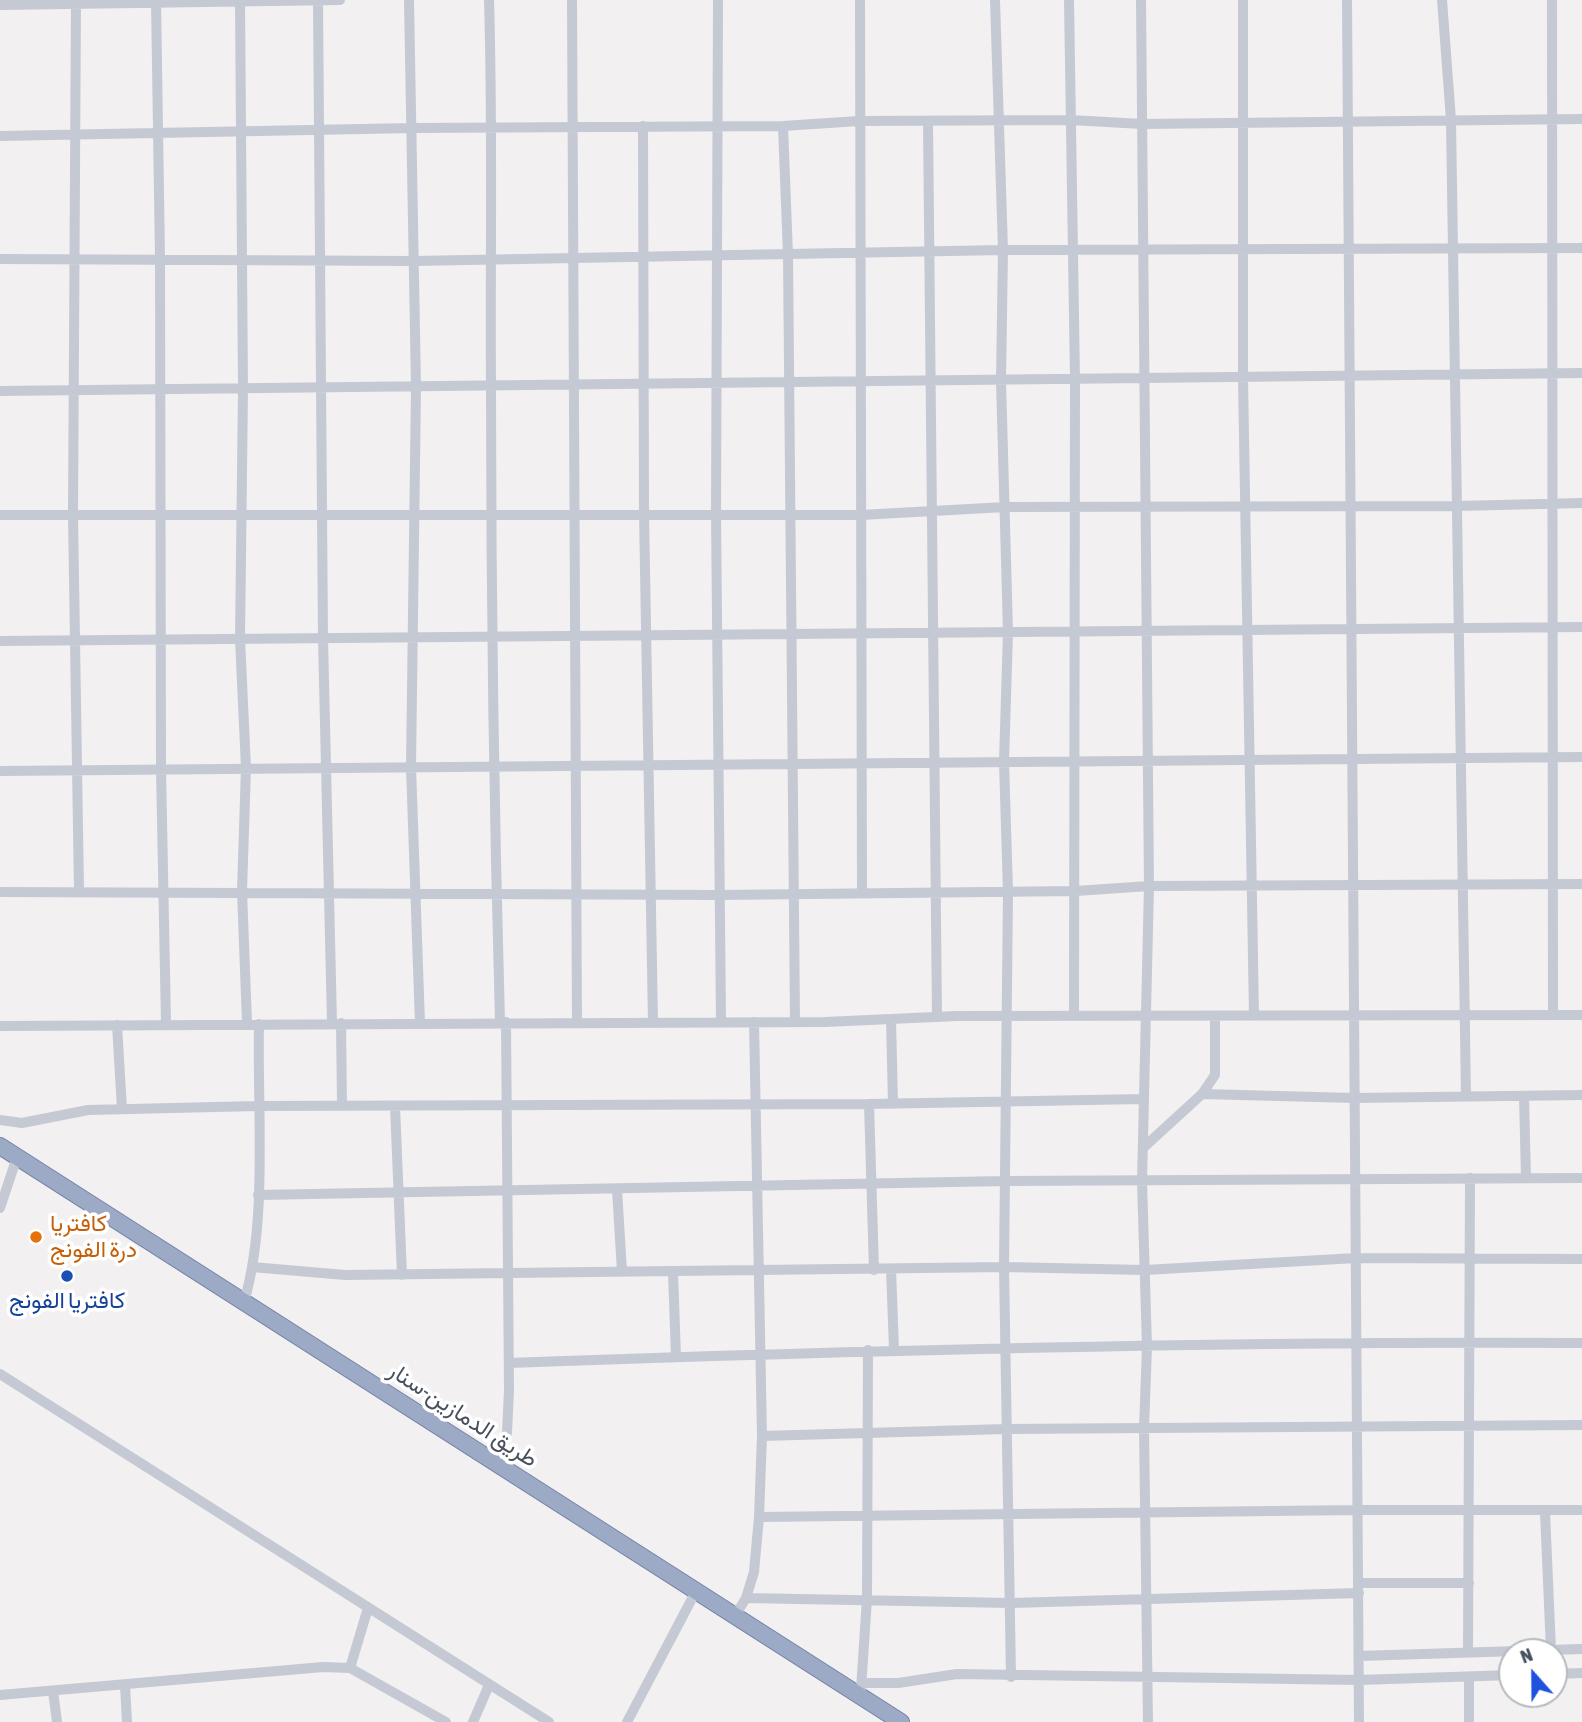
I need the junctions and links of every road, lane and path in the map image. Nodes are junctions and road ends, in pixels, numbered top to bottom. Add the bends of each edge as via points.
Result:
1 (318, 0) edge
2 (340, 0) edge
3 (409, 0) edge
4 (489, 0) edge
5 (572, 0) edge
6 (718, 0) edge
7 (860, 0) edge
8 (995, 0) edge
9 (1069, 0) edge
10 (1142, 0) edge
11 (1243, 0) edge
12 (1347, 0) edge
13 (1442, 0) edge
14 (1552, 0) edge
15 (240, 1) edge
16 (156, 2) edge
17 (76, 3) edge
18 (0, 5) edge
19 (1552, 119) junction
20 (1582, 119) edge
21 (1071, 120) junction
22 (1347, 120) junction
23 (1451, 120) junction
24 (859, 121) junction
25 (1000, 121) junction
26 (928, 122) junction
27 (1244, 122) junction
28 (1142, 124) junction
29 (720, 125) junction
30 (643, 126) junction
31 (783, 126) junction
32 (573, 127) junction
33 (413, 128) junction
34 (493, 128) junction
35 (322, 132) junction
36 (243, 133) junction
37 (158, 134) junction
38 (74, 135) junction
39 (0, 136) edge
40 (1552, 247) junction
41 (1453, 248) junction
42 (1582, 248) edge
43 (1003, 250) junction
44 (1072, 250) junction
45 (1243, 250) junction
46 (1348, 250) junction
47 (930, 252) junction
48 (1144, 252) junction
49 (859, 254) junction
50 (788, 256) junction
51 (74, 258) junction
52 (160, 258) junction
53 (645, 258) junction
54 (718, 258) junction
55 (0, 259) edge
56 (322, 259) junction
57 (576, 259) junction
58 (241, 260) junction
59 (491, 260) junction
60 (414, 261) junction
61 (1552, 373) junction
62 (1582, 373) edge
63 (1455, 376) junction
64 (1349, 377) junction
65 (1242, 378) junction
66 (1143, 379) junction
67 (1074, 380) junction
68 (929, 381) junction
69 (1001, 381) junction
70 (859, 382) junction
71 (719, 383) junction
72 (789, 383) junction
73 (643, 384) junction
74 (574, 385) junction
75 (491, 386) junction
76 (416, 387) junction
77 (323, 388) junction
78 (243, 389) junction
79 (75, 390) junction
80 (160, 390) junction
81 (0, 391) edge
82 (1552, 502) junction
83 (1582, 503) edge
84 (1350, 505) junction
85 (1244, 506) junction
86 (1457, 506) junction
87 (1005, 507) junction
88 (1074, 508) junction
89 (1145, 508) junction
90 (931, 510) junction
91 (491, 513) junction
92 (644, 513) junction
93 (716, 513) junction
94 (789, 513) junction
95 (159, 514) junction
96 (413, 514) junction
97 (573, 514) junction
98 (0, 515) edge
99 (74, 515) junction
100 (324, 515) junction
101 (861, 515) junction
102 (242, 516) junction
103 (1552, 627) junction
104 (1582, 627) edge
105 (1459, 628) junction
106 (1350, 629) junction
107 (1246, 630) junction
108 (1076, 631) junction
109 (1147, 631) junction
110 (1008, 632) junction
111 (862, 633) junction
112 (933, 633) junction
113 (790, 634) junction
114 (647, 635) junction
115 (718, 635) junction
116 (575, 636) junction
117 (413, 637) junction
118 (493, 637) junction
119 (323, 638) junction
120 (240, 639) junction
121 (76, 640) junction
122 (160, 640) junction
123 (0, 641) edge
124 (1461, 757) junction
125 (1552, 757) junction
126 (1582, 757) edge
127 (1351, 759) junction
128 (1248, 760) junction
129 (1076, 761) junction
130 (1147, 761) junction
131 (934, 762) junction
132 (1004, 762) junction
133 (863, 763) junction
134 (720, 764) junction
135 (791, 764) junction
136 (648, 765) junction
137 (494, 766) junction
138 (575, 766) junction
139 (411, 767) junction
140 (246, 768) junction
141 (326, 768) junction
142 (161, 769) junction
143 (76, 770) junction
144 (0, 771) edge
145 (1553, 884) junction
146 (1582, 884) edge
147 (1352, 885) junction
148 (1463, 885) junction
149 (1149, 886) junction
150 (1253, 886) junction
151 (79, 891) junction
152 (164, 891) junction
153 (242, 891) junction
154 (330, 891) junction
155 (1076, 891) junction
156 (0, 892) edge
157 (414, 892) junction
158 (934, 892) junction
159 (1008, 892) junction
160 (496, 893) junction
161 (795, 893) junction
162 (862, 893) junction
163 (576, 894) junction
164 (651, 894) junction
165 (720, 895) junction
166 (1553, 1015) junction
167 (1582, 1015) edge
168 (937, 1016) junction
169 (1008, 1016) junction
170 (1074, 1016) junction
171 (1145, 1016) junction
172 (1215, 1016) junction
173 (1254, 1016) junction
174 (1465, 1016) junction
175 (1353, 1017) junction
176 (891, 1019) junction
177 (503, 1022) junction
178 (577, 1022) junction
179 (653, 1022) junction
180 (721, 1022) junction
181 (754, 1022) junction
182 (796, 1022) junction
183 (247, 1023) junction
184 (337, 1023) junction
185 (166, 1024) junction
186 (258, 1024) junction
187 (420, 1024) junction
188 (117, 1025) junction
189 (0, 1026) edge
190 (1202, 1094) junction
191 (1582, 1095) edge
192 (1466, 1096) junction
193 (1524, 1096) junction
194 (1354, 1098) junction
195 (1143, 1099) junction
196 (1007, 1102) junction
197 (754, 1104) junction
198 (869, 1104) junction
199 (893, 1104) junction
200 (257, 1106) junction
201 (342, 1106) junction
202 (395, 1106) junction
203 (507, 1106) junction
204 (122, 1110) junction
205 (0, 1120) edge
206 (0, 1145) edge
207 (1143, 1147) junction
208 (17, 1157) junction
209 (1355, 1178) junction
210 (1469, 1178) junction
211 (1526, 1178) junction
212 (1582, 1178) edge
213 (1006, 1181) junction
214 (1142, 1181) junction
215 (872, 1183) junction
216 (756, 1187) junction
217 (617, 1189) junction
218 (508, 1191) junction
219 (398, 1192) junction
220 (258, 1195) junction
221 (0, 1208) edge
222 (1356, 1258) junction
223 (1469, 1258) junction
224 (1582, 1259) edge
225 (251, 1266) junction
226 (1004, 1267) junction
227 (891, 1269) junction
228 (873, 1270) junction
229 (1145, 1270) junction
230 (757, 1271) junction
231 (622, 1272) junction
232 (673, 1272) junction
233 (508, 1274) junction
234 (402, 1275) junction
235 (244, 1302) junction
236 (1356, 1342) junction
237 (1469, 1342) junction
238 (1582, 1343) edge
239 (1147, 1347) junction
240 (1005, 1348) junction
241 (894, 1349) junction
242 (868, 1350) junction
243 (761, 1354) junction
244 (676, 1357) junction
245 (509, 1363) junction
246 (0, 1374) edge
247 (1357, 1425) junction
248 (1469, 1425) junction
249 (1582, 1425) edge
250 (1144, 1428) junction
251 (1006, 1429) junction
252 (868, 1432) junction
253 (762, 1436) junction
254 (496, 1464) junction
255 (1469, 1509) junction
256 (1358, 1510) junction
257 (1582, 1510) edge
258 (1545, 1512) junction
259 (1144, 1513) junction
260 (867, 1514) junction
261 (1009, 1514) junction
262 (759, 1517) junction
263 (1469, 1583) junction
264 (1359, 1588) junction
265 (696, 1591) junction
266 (1146, 1597) junction
267 (746, 1598) junction
268 (867, 1598) junction
269 (1011, 1603) junction
270 (368, 1608) junction
271 (735, 1616) junction
272 (1550, 1638) edge
273 (1498, 1651) edge
274 (1468, 1652) junction
275 (1359, 1656) junction
276 (350, 1668) junction
277 (1148, 1675) junction
278 (1498, 1676) edge
279 (1011, 1677) junction
280 (1469, 1677) junction
281 (1360, 1680) junction
282 (125, 1685) junction
283 (489, 1685) junction
284 (861, 1690) junction
285 (53, 1691) junction
286 (0, 1695) edge
287 (57, 1722) edge
288 (127, 1722) edge
289 (446, 1722) edge
290 (473, 1722) edge
291 (549, 1722) edge
292 (627, 1722) edge
293 (901, 1722) edge
294 (1149, 1722) edge
295 (1359, 1722) edge
296 (1469, 1722) edge

1 - 2 street
1 - 15 street
1 - 35 street
3 - 33 street
4 - 34 street
5 - 32 street
6 - 29 street
7 - 24 street
8 - 25 street
9 - 21 street
10 - 28 street
11 - 27 street
12 - 22 street
13 - 23 street
14 - 19 street
15 - 16 street
15 - 36 street
16 - 17 street
16 - 37 street
17 - 18 street
17 - 38 street
19 - 20 street
19 - 23 street
19 - 40 street
21 - 25 street
21 - 28 street
21 - 44 street
22 - 23 street
22 - 27 street
22 - 46 street
23 - 41 street
24 - 26 street
24 - 31 street
24 - 49 street
25 - 26 street
25 - 43 street
26 - 47 street
27 - 28 street
27 - 45 street
28 - 48 street
29 - 30 street
29 - 31 street
29 - 54 street
30 - 32 street
30 - 53 street
31 - 50 street
32 - 34 street
32 - 57 street
33 - 34 street
33 - 35 street
33 - 60 street
34 - 59 street
35 - 36 street
35 - 56 street
36 - 37 street
36 - 58 street
37 - 38 street
37 - 52 street
38 - 39 street
38 - 51 street
40 - 41 street
40 - 42 street
40 - 61 street
41 - 46 street
41 - 63 street
43 - 44 street
43 - 47 street
43 - 69 street
44 - 48 street
44 - 67 street
45 - 46 street
45 - 48 street
45 - 65 street
46 - 64 street
47 - 49 street
47 - 68 street
48 - 66 street
49 - 50 street
49 - 70 street
50 - 54 street
50 - 72 street
51 - 52 street
51 - 55 street
51 - 79 street
52 - 58 street
52 - 80 street
53 - 54 street
53 - 57 street
53 - 73 street
54 - 71 street
56 - 58 street
56 - 60 street
56 - 77 street
57 - 59 street
57 - 74 street
58 - 78 street
59 - 60 street
59 - 75 street
60 - 76 street
61 - 62 street
61 - 63 street
61 - 82 street
63 - 64 street
63 - 86 street
64 - 65 street
64 - 84 street
65 - 66 street
65 - 85 street
66 - 67 street
66 - 89 street
67 - 69 street
67 - 88 street
68 - 69 street
68 - 70 street
68 - 90 street
69 - 87 street
70 - 72 street
70 - 101 street
71 - 72 street
71 - 73 street
71 - 93 street
72 - 94 street
73 - 74 street
73 - 92 street
74 - 75 street
74 - 97 street
75 - 76 street
75 - 91 street
76 - 77 street
76 - 96 street
77 - 78 street
77 - 100 street
78 - 80 street
78 - 102 street
79 - 80 street
79 - 81 street
79 - 99 street
80 - 95 street
82 - 83 street
82 - 86 street
82 - 103 street
84 - 85 street
84 - 86 street
84 - 106 street
85 - 89 street
85 - 107 street
86 - 105 street
87 - 88 street
87 - 90 street
87 - 110 street
88 - 89 street
88 - 108 street
89 - 109 street
90 - 101 street
90 - 112 street
91 - 96 street
91 - 97 street
91 - 118 street
92 - 93 street
92 - 97 street
92 - 114 street
93 - 94 street
93 - 115 street
94 - 101 street
94 - 113 street
95 - 99 street
95 - 102 street
95 - 122 street
96 - 100 street
96 - 117 street
97 - 116 street
98 - 99 street
99 - 121 street
100 - 102 street
100 - 119 street
101 - 111 street
102 - 120 street
103 - 104 street
103 - 105 street
103 - 125 street
105 - 106 street
105 - 124 street
106 - 107 street
106 - 127 street
107 - 109 street
107 - 128 street
108 - 109 street
108 - 110 street
108 - 129 street
109 - 130 street
110 - 112 street
110 - 132 street
111 - 112 street
111 - 113 street
111 - 133 street
112 - 131 street
113 - 115 street
113 - 135 street
114 - 115 street
114 - 116 street
114 - 136 street
115 - 134 street
116 - 118 street
116 - 138 street
117 - 118 street
117 - 119 street
117 - 139 street
118 - 137 street
119 - 120 street
119 - 141 street
120 - 122 street
120 - 140 street
121 - 122 street
121 - 123 street
121 - 143 street
122 - 142 street
124 - 125 street
124 - 127 street
124 - 148 street
125 - 126 street
125 - 145 street
127 - 128 street
127 - 147 street
128 - 130 street
128 - 150 street
129 - 130 street
129 - 132 street
129 - 155 street
130 - 149 street
131 - 132 street
131 - 133 street
131 - 158 street
132 - 159 street
133 - 135 street
133 - 162 street
134 - 135 street
134 - 136 street
134 - 165 street
135 - 161 street
136 - 138 street
136 - 164 street
137 - 138 street
137 - 139 street
137 - 160 street
138 - 163 street
139 - 141 street
139 - 157 street
140 - 141 street
140 - 142 street
140 - 153 street
141 - 154 street
142 - 143 street
142 - 152 street
143 - 144 street
143 - 151 street
145 - 146 street
145 - 148 street
145 - 166 street
147 - 148 street
147 - 150 street
147 - 175 street
148 - 174 street
149 - 150 street
149 - 155 street
149 - 171 street
150 - 173 street
151 - 152 street
151 - 156 street
152 - 153 street
152 - 185 street
153 - 154 street
153 - 183 street
154 - 157 street
154 - 184 street
155 - 159 street
155 - 170 street
157 - 160 street
157 - 187 street
158 - 159 street
158 - 162 street
158 - 168 street
159 - 169 street
160 - 163 street
160 - 177 street
161 - 162 street
161 - 165 street
161 - 182 street
163 - 164 street
163 - 178 street
164 - 165 street
164 - 179 street
165 - 180 street
166 - 167 street
166 - 174 street
168 - 169 street
168 - 176 street
169 - 170 street
169 - 196 street
170 - 171 street
171 - 172 street
171 - 195 street
172 - 173 street
172 - 190 street via 1215,1075
173 - 175 street
174 - 175 street
174 - 192 street
175 - 194 street
176 - 182 street
176 - 199 street
177 - 178 street
177 - 187 street
177 - 203 street
178 - 179 street
179 - 180 street
180 - 181 street
181 - 182 street
181 - 197 street
183 - 185 street
183 - 186 street
184 - 186 street
184 - 187 street
184 - 201 street
185 - 188 street
186 - 200 street
188 - 189 street
188 - 204 street
190 - 194 street
190 - 207 street
191 - 193 street
192 - 193 street
192 - 194 street
193 - 211 street
194 - 209 street
195 - 196 street
195 - 207 street
196 - 199 street
196 - 213 street
197 - 198 street
197 - 203 street
197 - 216 street
198 - 199 street
198 - 215 street
200 - 201 street
200 - 204 street
200 - 220 street
201 - 202 street
202 - 203 street
202 - 219 street
203 - 218 street
204 - 205 street via 88,1110 22,1123
206 - 208 highway, طريق الدمازين-سنار
207 - 214 street
208 - 221 street
208 - 235 highway, طريق الدمازين-سنار
209 - 210 street
209 - 214 street
209 - 222 street
210 - 211 street
210 - 223 street
211 - 212 street
213 - 214 street
213 - 215 street
213 - 226 street
214 - 229 street
215 - 216 street
215 - 228 street
216 - 217 street
216 - 230 street
217 - 218 street
217 - 231 street
218 - 219 street
218 - 233 street
219 - 220 street
219 - 234 street
220 - 225 street
222 - 223 street
222 - 229 street
222 - 236 street
223 - 224 street
223 - 237 street
225 - 234 street
225 - 235 street
226 - 227 street
226 - 229 street
226 - 240 street
227 - 228 street
227 - 241 street
228 - 230 street
229 - 239 street
230 - 232 street
230 - 243 street
231 - 232 street
231 - 233 street
232 - 244 street
233 - 234 street
233 - 245 street
235 - 254 highway, طريق الدمازين-سنار
236 - 237 street
236 - 239 street
236 - 247 street
237 - 238 street
237 - 248 street
239 - 240 street
239 - 250 street
240 - 241 street
240 - 251 street
241 - 242 street
242 - 243 street
242 - 252 street
243 - 244 street
243 - 253 street
244 - 245 street
245 - 254 street via 507,1433
246 - 270 street
247 - 248 street
247 - 250 street
247 - 256 street
248 - 249 street
248 - 255 street
250 - 251 street
250 - 259 street
251 - 252 street
251 - 261 street
252 - 253 street
252 - 260 street
253 - 262 street
254 - 265 highway, طريق الدمازين-سنار
255 - 256 street
255 - 258 street
255 - 263 street
256 - 259 street
256 - 264 street
257 - 258 street
258 - 272 street
259 - 261 street
259 - 266 street
260 - 261 street
260 - 262 street
260 - 268 street
261 - 269 street
262 - 267 street via 754,1572
263 - 264 street
263 - 274 street
264 - 266 street
264 - 275 street
265 - 271 highway, طريق الدمازين-سنار
265 - 292 street
266 - 269 street
266 - 277 street
267 - 268 street
267 - 271 street
268 - 269 street
268 - 284 street
269 - 279 street
270 - 276 street
270 - 283 street
271 - 284 highway, طريق الدمازين-سنار
273 - 274 street
274 - 275 street
275 - 281 street
276 - 282 street
276 - 289 street
277 - 279 street
277 - 281 street
277 - 294 street
278 - 280 street
279 - 284 street via 957,1674
280 - 281 street
280 - 296 street
281 - 295 street
282 - 285 street
282 - 288 street
283 - 290 street
283 - 291 street
284 - 293 highway, طريق الدمازين-سنار
285 - 286 street
285 - 287 street

